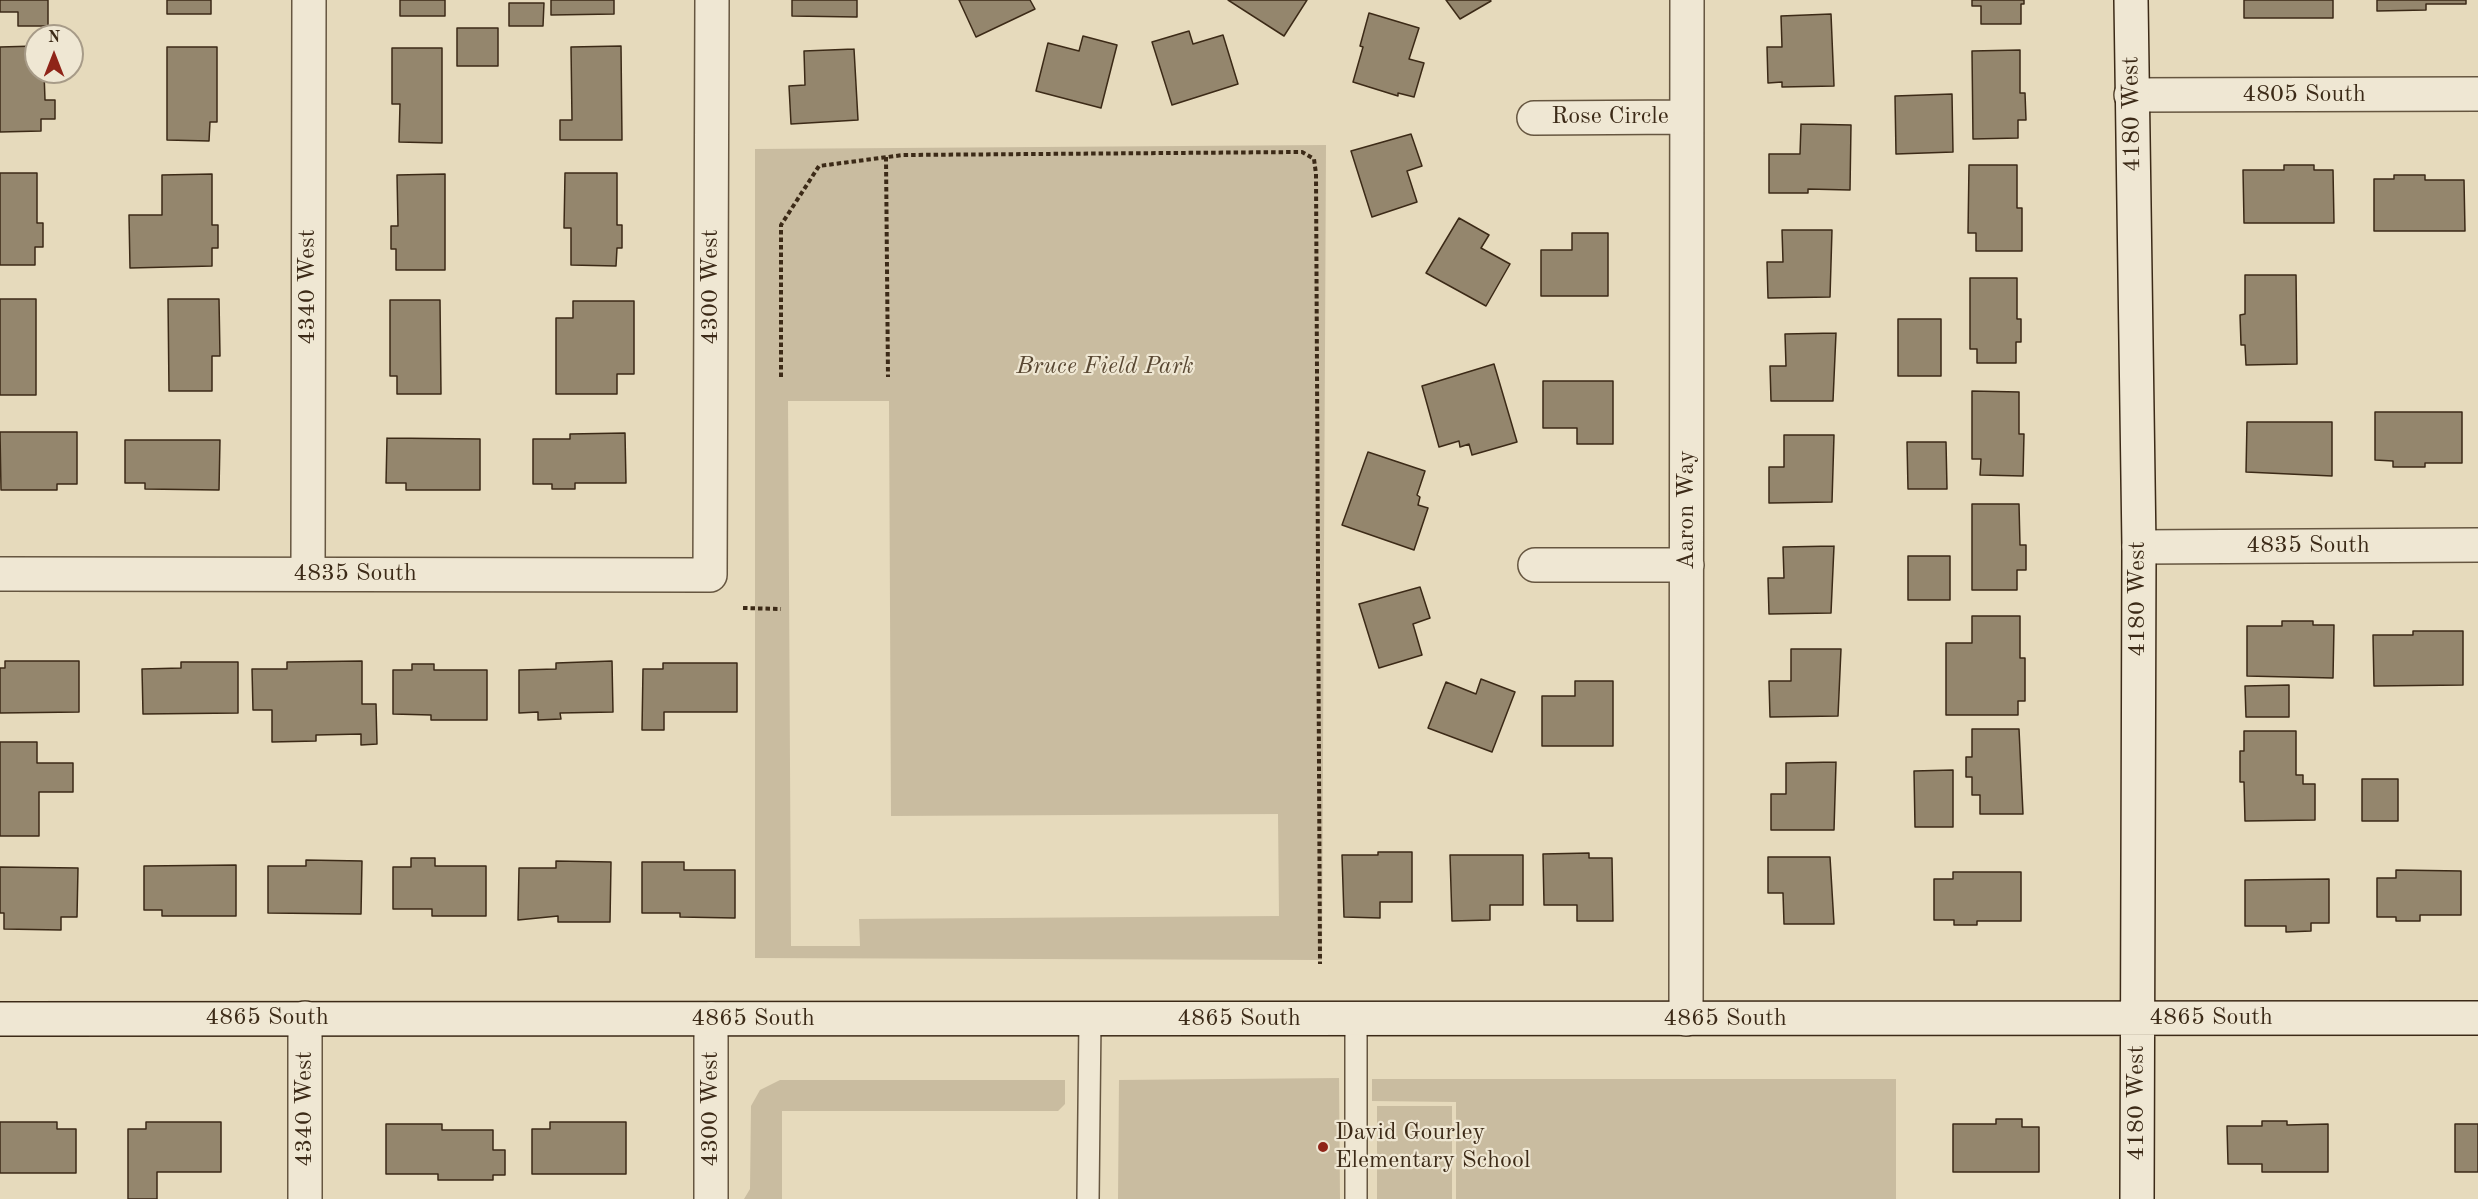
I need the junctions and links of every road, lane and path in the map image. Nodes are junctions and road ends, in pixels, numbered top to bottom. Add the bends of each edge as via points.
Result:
1 (309, 0) edge
2 (712, 0) edge
3 (1687, 0) edge
4 (2131, 0) edge
5 (2478, 94) edge
6 (2131, 96) junction
7 (1686, 117) junction
8 (1534, 118) dead end
9 (886, 157) junction
10 (782, 377) dead end
11 (888, 377) dead end
12 (2478, 545) edge
13 (2139, 547) junction
14 (1535, 565) dead end
15 (1688, 565) junction
16 (0, 574) edge
17 (308, 574) junction
18 (710, 575) joint
19 (744, 608) dead end
20 (782, 609) dead end
21 (1320, 964) dead end
22 (305, 1018) junction
23 (2137, 1018) junction
24 (2478, 1018) edge
25 (0, 1019) edge
26 (711, 1019) junction
27 (1090, 1019) junction
28 (1356, 1019) junction
29 (1686, 1019) junction
30 (305, 1199) edge
31 (711, 1199) edge
32 (1088, 1199) edge
33 (1356, 1199) edge
34 (2137, 1199) edge

1 - 17 street, 4340 West
2 - 18 street, 4300 West
3 - 7 street, Aaron Way
4 - 6 street, 4180 West
5 - 6 street, 4805 South
6 - 13 street, 4180 West
7 - 8 street, Rose Circle
7 - 15 street, Aaron Way
9 - 10 path via 819,166 782,225
9 - 11 path
9 - 21 path via 1302,152 1314,159
12 - 13 street, 4835 South
13 - 23 street, 4180 West
14 - 15 street
15 - 29 street, Aaron Way
16 - 17 street, 4835 South
17 - 18 street, 4835 South
19 - 20 path
22 - 25 street, 4865 South
22 - 26 street, 4865 South
22 - 30 street, 4340 West
23 - 24 street, 4865 South
23 - 29 street, 4865 South
23 - 34 street, 4180 West
26 - 27 street, 4865 South
26 - 31 street, 4300 West
27 - 28 street, 4865 South
27 - 32 lane
28 - 29 street, 4865 South
28 - 33 lane

